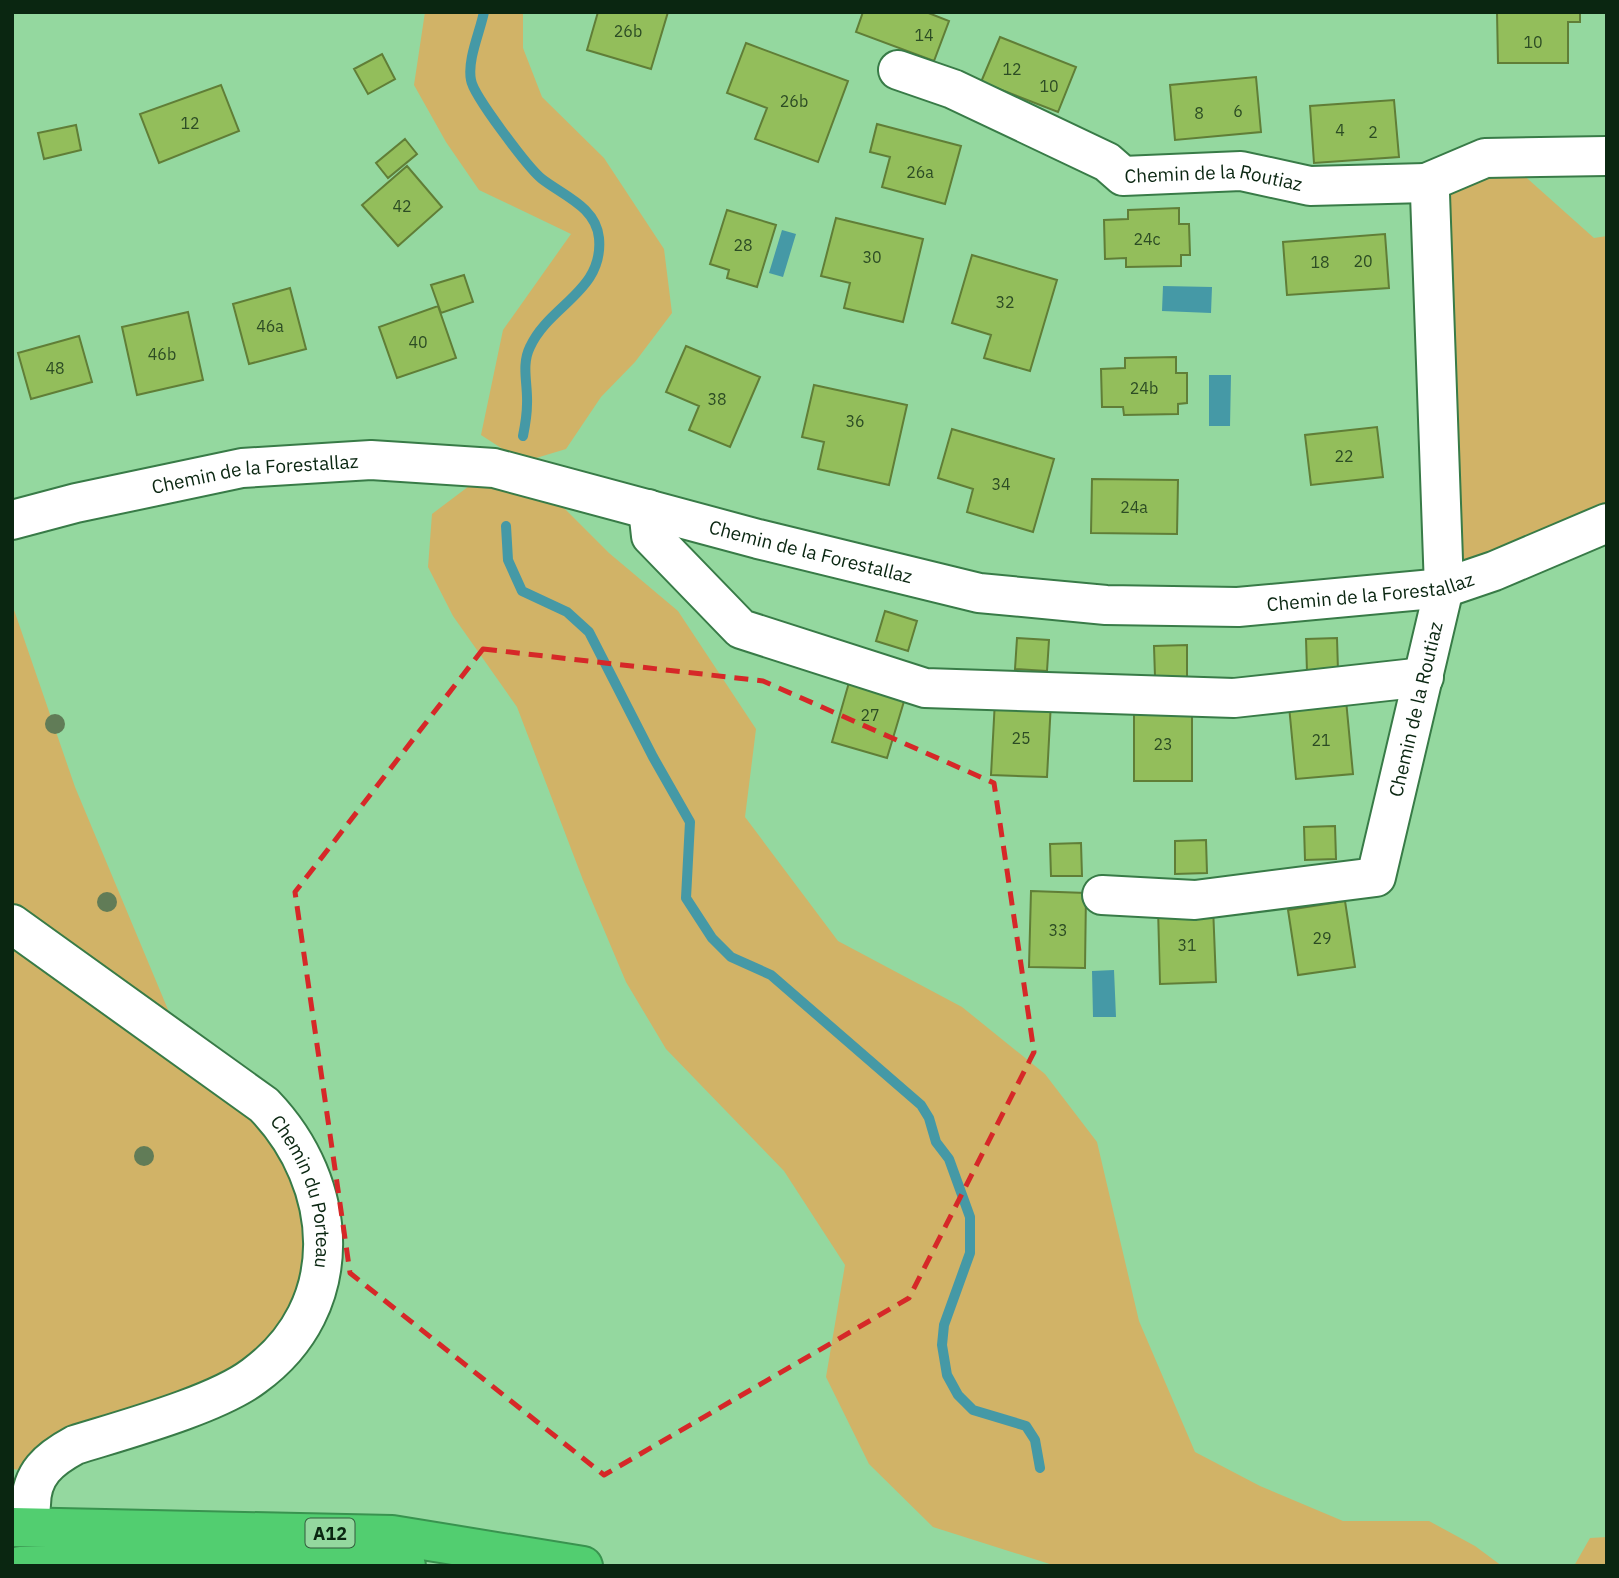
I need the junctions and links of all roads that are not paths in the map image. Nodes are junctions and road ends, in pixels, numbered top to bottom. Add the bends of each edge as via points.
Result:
1 (898, 70) dead end
2 (1607, 156) edge
3 (1426, 183) junction
4 (648, 509) junction
5 (12, 520) edge
6 (1607, 523) edge
7 (1444, 588) junction
8 (1424, 677) junction
9 (1102, 895) dead end
10 (12, 924) edge
11 (24, 1493) edge
12 (20, 1566) edge
13 (406, 1566) edge
14 (583, 1566) edge

1 - 3 street, Chemin de la Routiaz via 953,89 1107,162 1123,176 1241,171 1310,186
2 - 3 street, Chemin de la Routiaz via 1485,158
3 - 7 street, Chemin de la Routiaz via 1438,350
4 - 5 street, Chemin de la Forestallaz via 494,468 371,460 242,468
4 - 7 street, Chemin de la Forestallaz via 979,593 1106,605 1238,607
4 - 8 street via 651,536 741,629 925,688 1234,698
6 - 7 street, Chemin de la Forestallaz
7 - 8 street, Chemin de la Routiaz
8 - 9 street, Chemin de la Routiaz via 1376,877 1195,900
10 - 11 street, Chemin du Porteau via 264,1105 304,1158 320,1197 323,1220 322,1261 310,1305 273,1360 229,1391 54,1456
11 - 14 highway, A12 via 392,1535
12 - 13 highway

